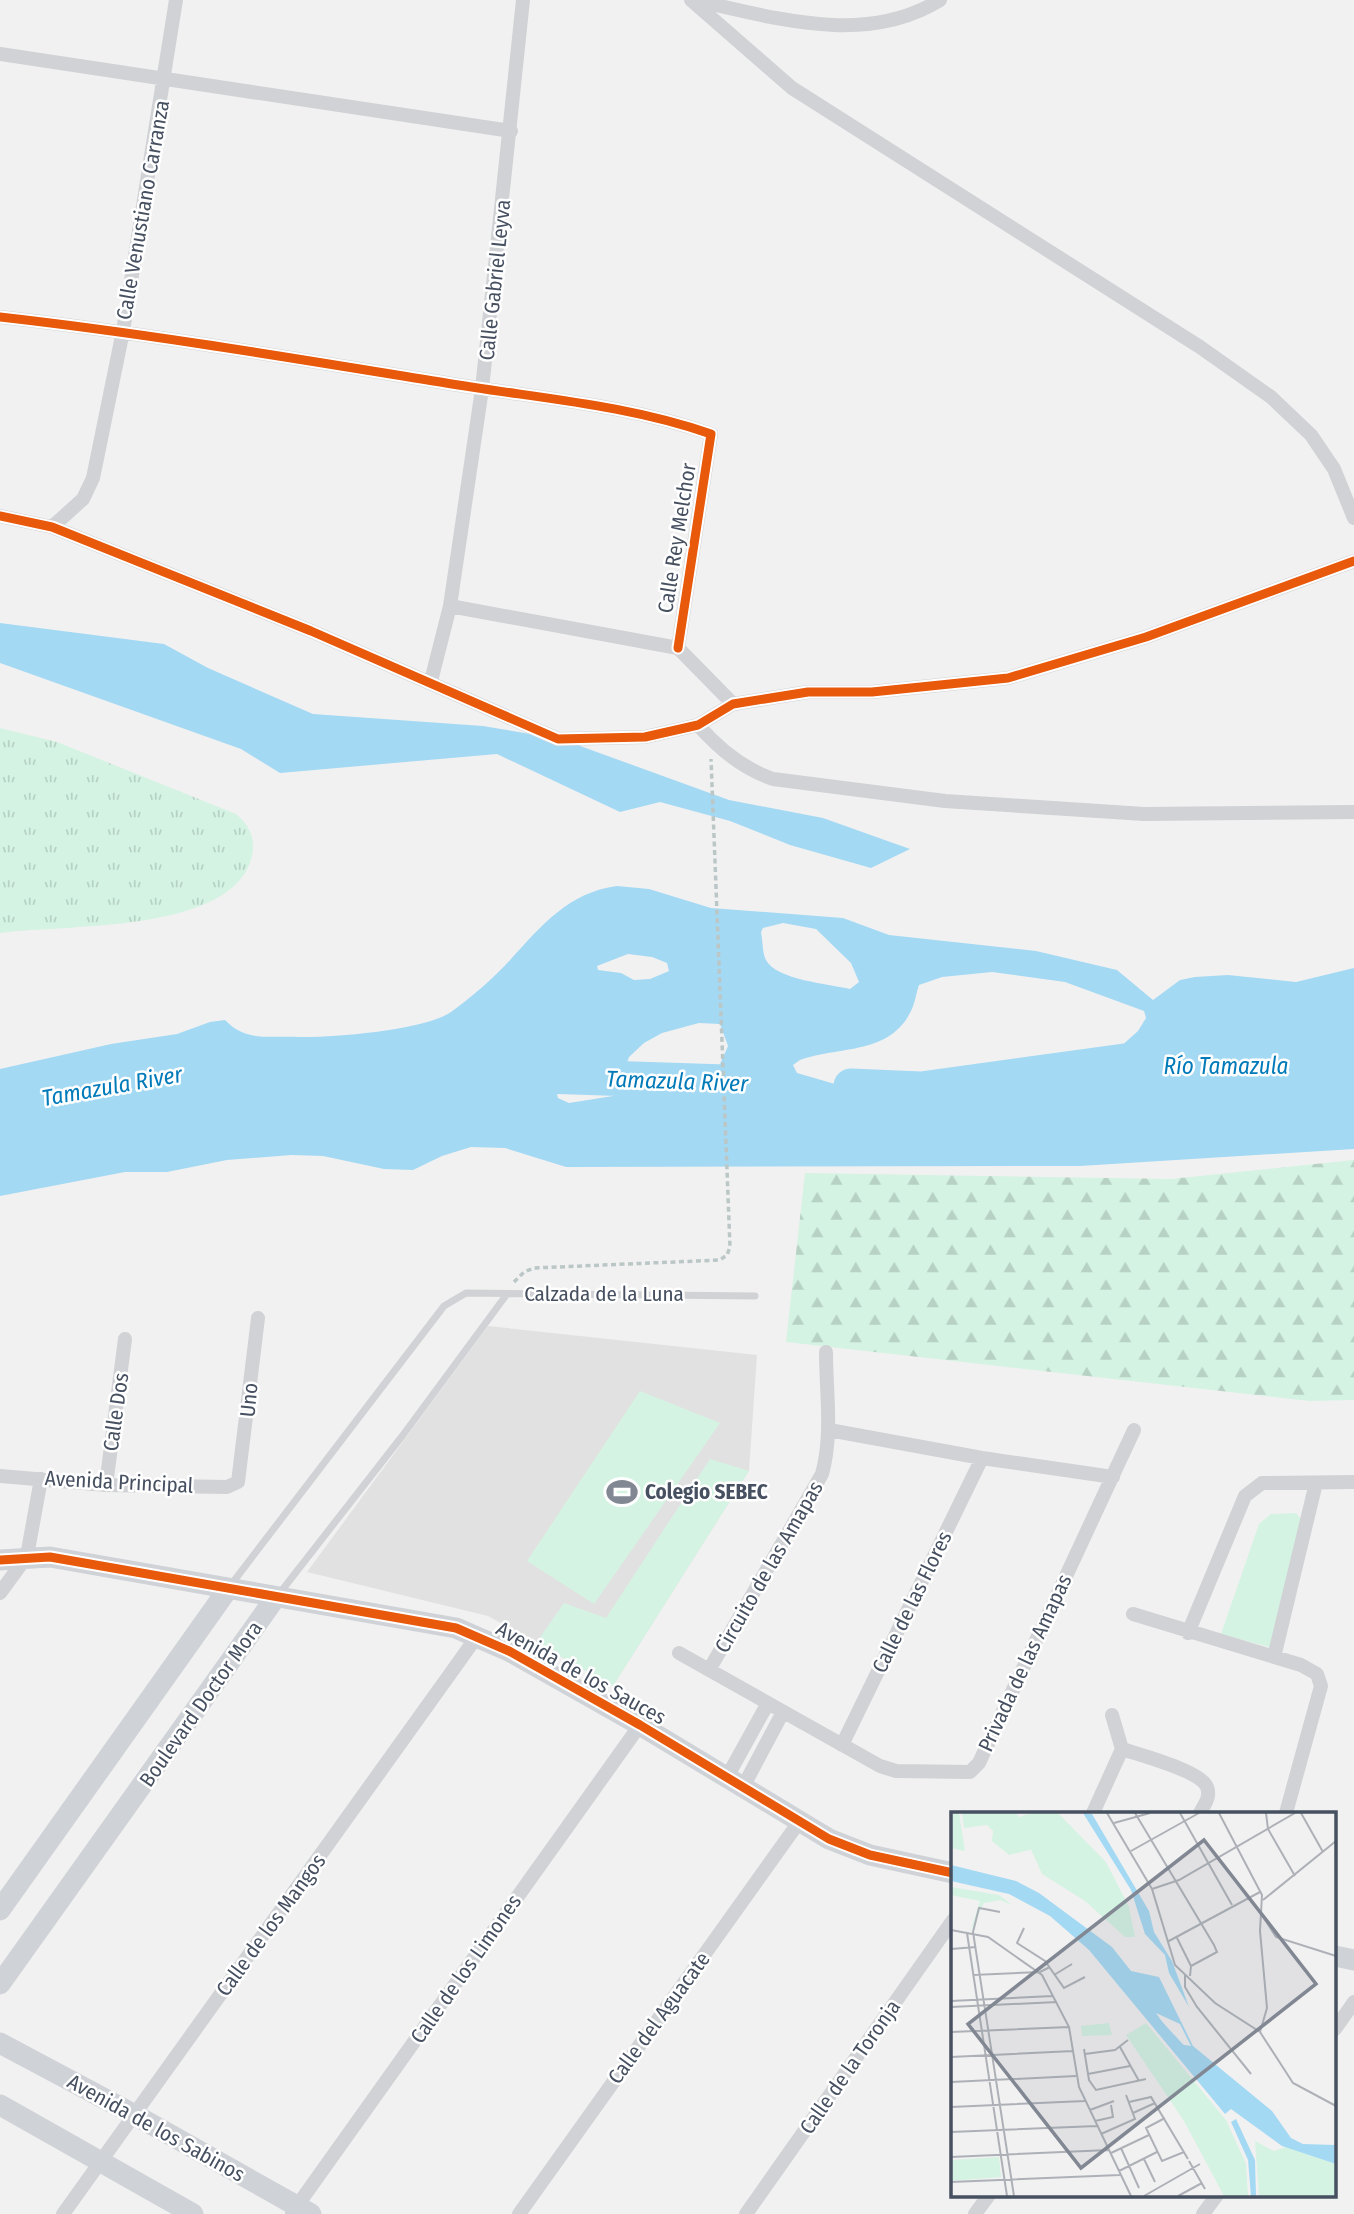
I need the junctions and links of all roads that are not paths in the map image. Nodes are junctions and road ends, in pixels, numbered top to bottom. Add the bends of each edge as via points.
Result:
1 (176, 0) edge
2 (523, 0) edge
3 (692, 0) edge
4 (940, 0) edge
5 (0, 54) edge
6 (165, 79) junction
7 (511, 131) junction
8 (0, 317) edge
9 (123, 331) junction
10 (482, 389) junction
11 (0, 516) edge
12 (1354, 518) edge
13 (52, 527) junction
14 (1354, 561) edge
15 (450, 606) junction
16 (678, 648) junction
17 (431, 681) junction
18 (733, 704) junction
19 (698, 725) junction
20 (1354, 812) edge
21 (507, 1294) junction
22 (755, 1296) dead end
23 (453, 1298) joint
24 (258, 1318) dead end
25 (125, 1339) dead end
26 (825, 1352) dead end
27 (829, 1430) junction
28 (1134, 1430) dead end
29 (982, 1458) junction
30 (0, 1476) edge
31 (1113, 1477) junction
32 (41, 1479) junction
33 (237, 1482) joint
34 (1354, 1482) edge
35 (1316, 1483) junction
36 (106, 1485) junction
37 (27, 1556) junction
38 (0, 1560) edge
39 (228, 1589) junction
40 (0, 1593) edge
41 (276, 1597) junction
42 (1133, 1615) dead end
43 (1188, 1633) junction
44 (478, 1635) junction
45 (679, 1653) dead end
46 (1274, 1657) junction
47 (709, 1670) junction
48 (768, 1703) junction
49 (783, 1712) junction
50 (1112, 1715) dead end
51 (640, 1725) junction
52 (842, 1745) junction
53 (1122, 1749) junction
54 (734, 1784) junction
55 (1093, 1812) edge
56 (1200, 1812) edge
57 (1286, 1812) edge
58 (799, 1822) junction
59 (951, 1873) edge
60 (0, 1910) edge
61 (951, 1923) edge
62 (1336, 1956) edge
63 (1354, 1960) edge
64 (0, 1984) edge
65 (1354, 2002) edge
66 (1336, 2028) edge
67 (0, 2043) edge
68 (0, 2105) edge
69 (135, 2115) junction
70 (101, 2162) junction
71 (988, 2196) edge
72 (1216, 2196) edge
73 (300, 2211) edge
74 (63, 2214) edge
75 (193, 2214) edge
76 (519, 2214) edge
77 (746, 2214) edge
78 (975, 2214) edge
79 (1203, 2214) edge

1 - 6 street, Calle Venustiano Carranza
2 - 7 street, Calle Gabriel Leyva
3 - 4 street via 834,27 897,20
3 - 12 street via 792,88 1200,347 1271,397 1311,435 1334,469
5 - 6 street
6 - 7 street
6 - 9 street, Calle Venustiano Carranza
7 - 10 street, Calle Gabriel Leyva
8 - 9 street
9 - 10 street
9 - 13 street, Calle Venustiano Carranza via 93,478 83,499
10 - 15 street, Calle Gabriel Leyva
10 - 16 street, Calle Rey Melchor via 662,417 711,434
11 - 13 street
13 - 17 street
14 - 18 street via 1159,633 1008,678 872,692 808,692
15 - 16 street
15 - 17 street, Calle Gabriel Leyva
16 - 18 street
17 - 19 street via 558,739 645,737
18 - 19 street
19 - 20 street via 710,740 755,772 773,779 945,801 1144,814
21 - 22 lane, Calzada de la Luna
21 - 23 lane, Calzada de la Luna via 466,1293
21 - 41 lane, Boulevard Doctor Mora
23 - 39 lane, Boulevard Doctor Mora
24 - 33 street, Uno
25 - 36 street, Calle Dos
26 - 27 street, Circuito de las Amapas
27 - 29 street
27 - 47 street, Circuito de las Amapas via 828,1452 816,1486
28 - 31 street, Privada de las Amapas
29 - 31 street
29 - 52 street, Calle de las Flores
30 - 32 street, Avenida Principal
31 - 52 street, Privada de las Amapas via 979,1762 970,1772 896,1771
32 - 36 street, Avenida Principal
32 - 37 street
33 - 36 street, Avenida Principal via 227,1487
34 - 35 street
35 - 43 street via 1262,1483 1245,1496
35 - 46 street
37 - 38 street, Avenida de los Sauces
37 - 39 street, Avenida de los Sauces
37 - 40 street
39 - 41 street, Avenida de los Sauces
39 - 60 street, Boulevard Doctor Mora
41 - 44 street, Avenida de los Sauces
41 - 64 street, Boulevard Doctor Mora
42 - 43 street
43 - 46 street
44 - 51 street, Avenida de los Sauces
44 - 69 street, Calle de los Mangos
45 - 47 street
46 - 57 street via 1311,1668 1321,1686
47 - 48 street, Circuito de las Amapas
48 - 49 street, Circuito de las Amapas
48 - 54 street
49 - 52 street, Circuito de las Amapas
49 - 54 street
50 - 53 street
51 - 54 street, Avenida de los Sauces
51 - 73 street, Calle de los Limones
53 - 55 street
53 - 56 street via 1195,1775 1207,1784 1209,1791
54 - 58 street, Avenida de los Sauces
58 - 59 street, Avenida de los Sauces via 858,1851
58 - 76 street, Calle del Aguacate
61 - 77 street, Calle de la Toronja
62 - 63 street
65 - 66 street
67 - 69 street, Avenida de los Sabinos
68 - 70 street
69 - 70 street, Calle de los Mangos
69 - 73 street, Avenida de los Sabinos
70 - 74 street, Calle de los Mangos
70 - 75 street
71 - 78 street
72 - 79 street

